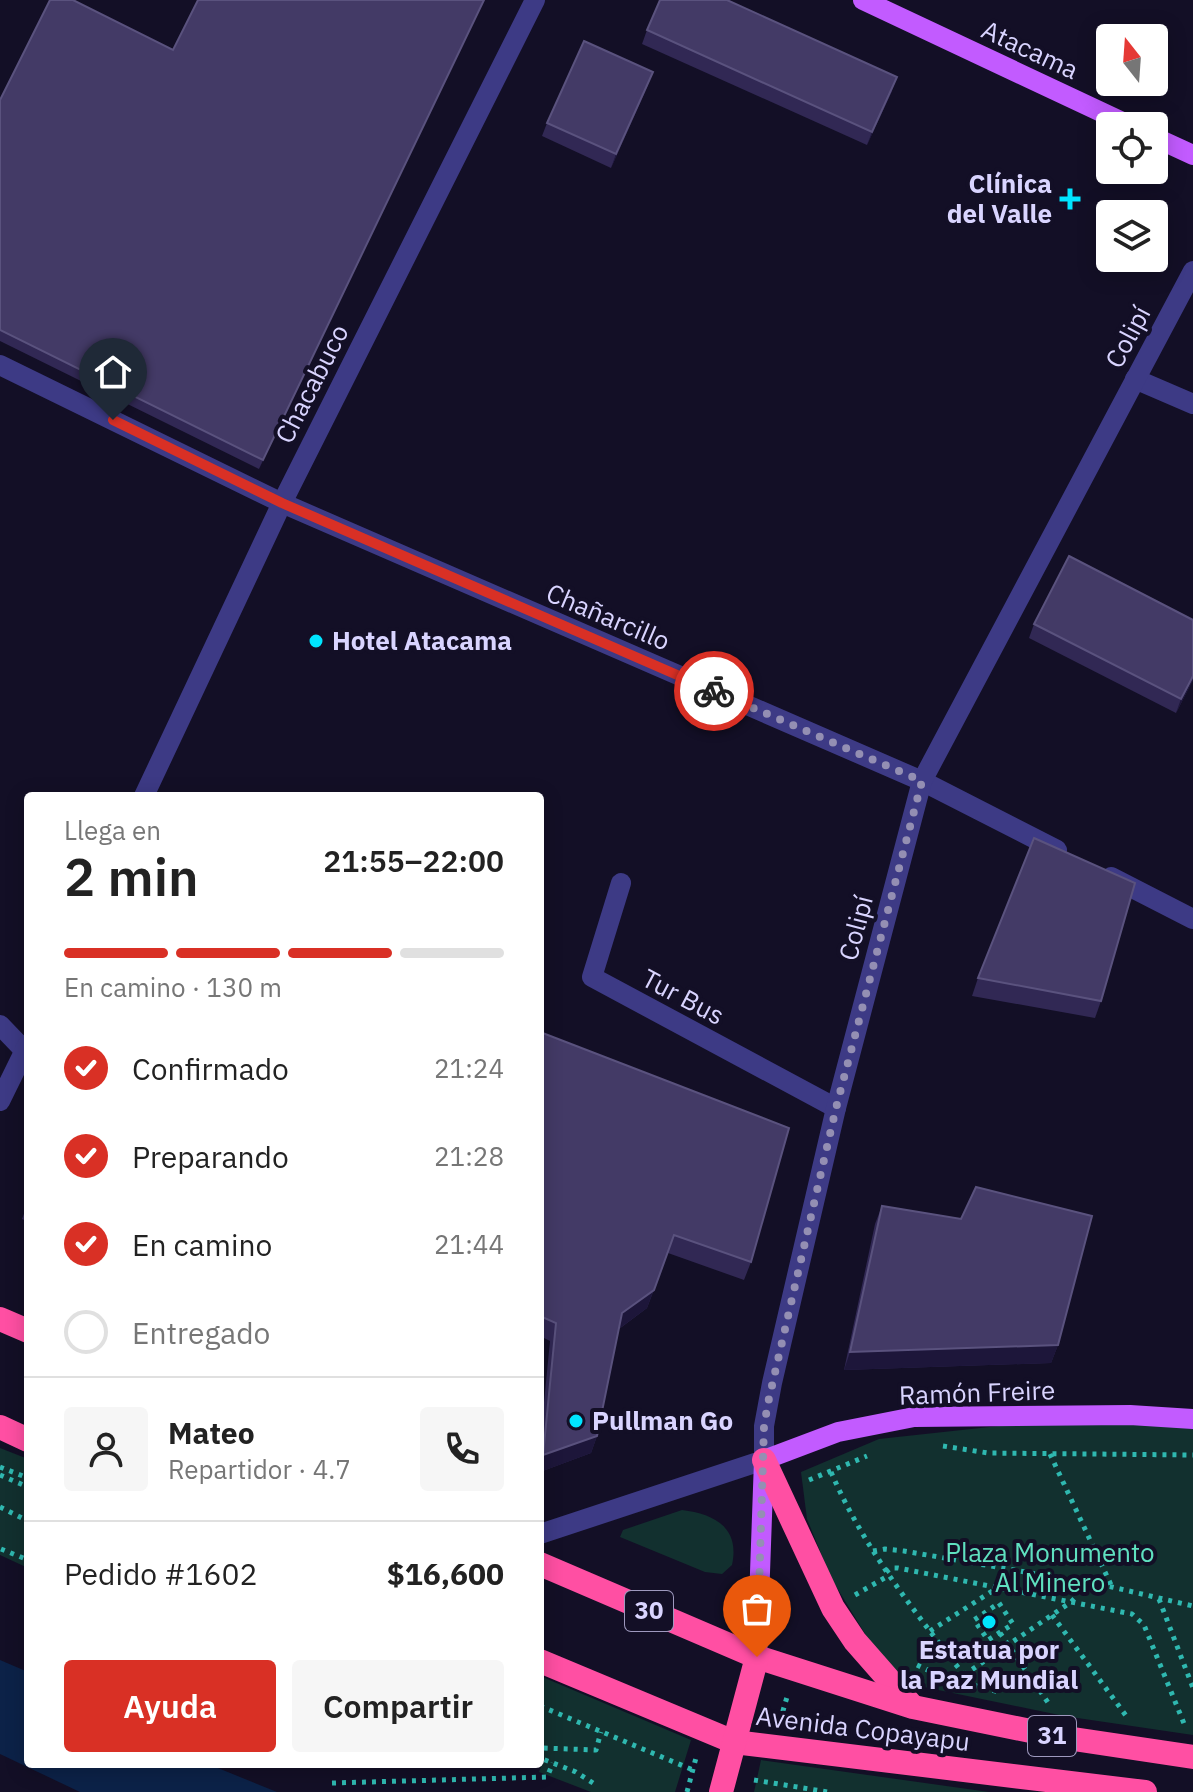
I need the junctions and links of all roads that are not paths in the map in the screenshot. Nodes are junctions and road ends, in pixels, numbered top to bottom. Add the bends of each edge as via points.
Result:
1 (535, 0) edge
2 (863, 0) edge
3 (1101, 112) edge
4 (1168, 143) edge
5 (1193, 155) edge
6 (1193, 271) edge
7 (0, 365) edge
8 (1135, 379) junction
9 (1193, 404) edge
10 (282, 503) junction
11 (922, 781) junction
12 (146, 792) edge
13 (621, 883) dead end
14 (1193, 919) edge
15 (0, 1025) edge
16 (24, 1045) edge
17 (24, 1051) edge
18 (0, 1101) edge
19 (836, 1108) junction
20 (0, 1319) edge
21 (24, 1329) edge
22 (1193, 1419) edge
23 (0, 1427) edge
24 (24, 1438) edge
25 (764, 1460) junction
26 (544, 1533) edge
27 (544, 1566) edge
28 (757, 1657) junction
29 (544, 1663) edge
30 (913, 1707) junction
31 (734, 1742) junction
32 (1193, 1757) edge
33 (721, 1792) edge
34 (1145, 1792) edge

1 - 10 street, Chacabuco
2 - 3 main road, Atacama
4 - 5 main road
6 - 8 street, Colipí
7 - 10 street, Chañarcillo
8 - 9 street
8 - 11 street, Colipí
10 - 11 street, Chañarcillo
10 - 12 street, Chacabuco
11 - 14 street, Chañarcillo
11 - 19 street, Colipí
13 - 19 street, Tur Bus via 592,977
15 - 16 street
17 - 18 street
19 - 25 street, Colipí via 772,1383
20 - 21 highway
22 - 25 main road, Ramón Freire via 914,1417 838,1432
23 - 24 highway
25 - 26 street, Ramón Freire
25 - 28 main road, Colipí
25 - 30 highway via 833,1608
27 - 28 highway, Avenida Copayapu / 30
28 - 30 highway, Avenida Copayapu / 31
28 - 31 highway
29 - 31 highway, Avenida Copayapu
30 - 32 highway, Avenida Copayapu / 31
31 - 33 highway
31 - 34 highway, Avenida Copayapu / 31

